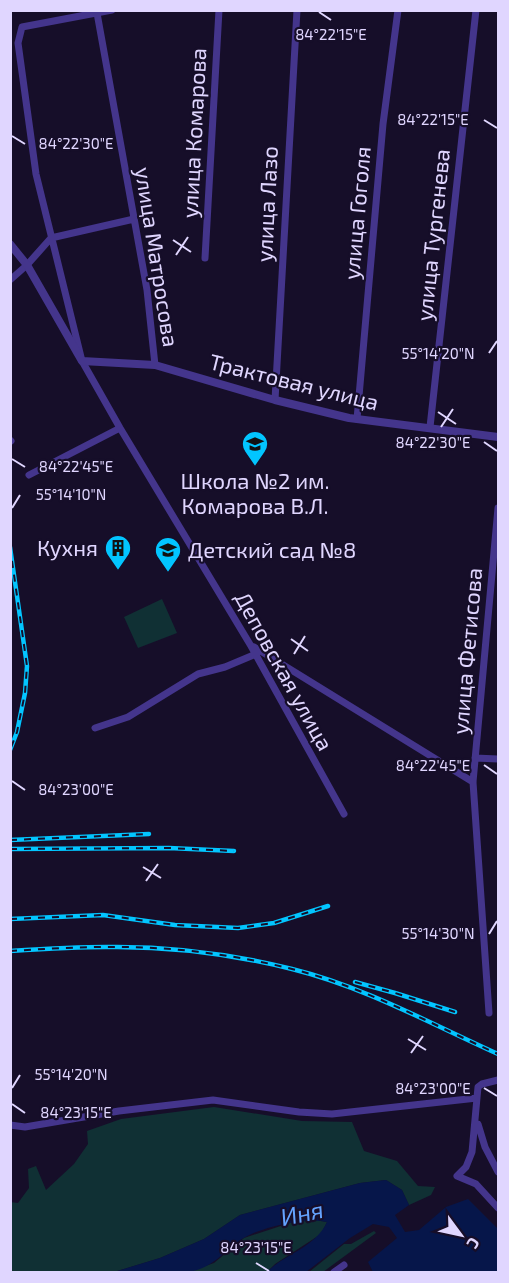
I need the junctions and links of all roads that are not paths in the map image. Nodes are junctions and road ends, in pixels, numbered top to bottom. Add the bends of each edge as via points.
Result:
1 (112, 10) edge
2 (219, 10) edge
3 (297, 10) edge
4 (398, 10) edge
5 (476, 10) edge
6 (97, 13) junction
7 (134, 219) junction
8 (51, 238) junction
9 (10, 244) edge
10 (205, 258) dead end
11 (27, 265) junction
12 (10, 280) edge
13 (82, 361) junction
14 (155, 364) junction
15 (275, 400) junction
16 (357, 419) junction
17 (120, 428) junction
18 (430, 428) junction
19 (498, 437) edge
20 (28, 475) dead end
21 (498, 508) edge
22 (251, 646) junction
23 (256, 654) junction
24 (95, 728) dead end
25 (475, 758) junction
26 (498, 759) edge
27 (473, 782) junction
28 (344, 814) dead end
29 (489, 1013) dead end
30 (498, 1080) edge
31 (477, 1098) junction
32 (476, 1110) junction
33 (10, 1125) edge
34 (498, 1172) edge
35 (498, 1208) edge
36 (344, 1265) dead end
37 (334, 1272) edge

1 - 6 street
2 - 10 street, улица Комарова
3 - 15 street, улица Лазо
4 - 16 street, улица Гоголя via 383,124
5 - 18 street, улица Тургенева
6 - 7 street, улица Матросова
6 - 8 street, Деповская улица via 22,27 19,31 36,174
7 - 8 street
7 - 14 street, улица Матросова
8 - 11 street
8 - 13 street, Деповская улица
9 - 11 street, Деповская улица
11 - 12 street
11 - 13 street, Деповская улица
13 - 14 street, Трактовая улица
13 - 17 street, Деповская улица
14 - 15 street, Трактовая улица
15 - 16 street, Трактовая улица
16 - 18 street, Трактовая улица
17 - 20 street
17 - 22 street, Деповская улица
18 - 19 street, Трактовая улица
21 - 25 street, улица Фетисова
22 - 23 street, Деповская улица
22 - 27 street
23 - 24 street via 198,674 128,717
23 - 28 street, Деповская улица
25 - 26 street
25 - 27 street, улица Фетисова
27 - 29 street, улица Фетисова
30 - 31 street via 478,1087
31 - 32 street
31 - 33 street via 332,1114 213,1100 25,1127
32 - 34 street via 485,1147
32 - 35 street via 472,1152 457,1176 476,1184
36 - 37 street

